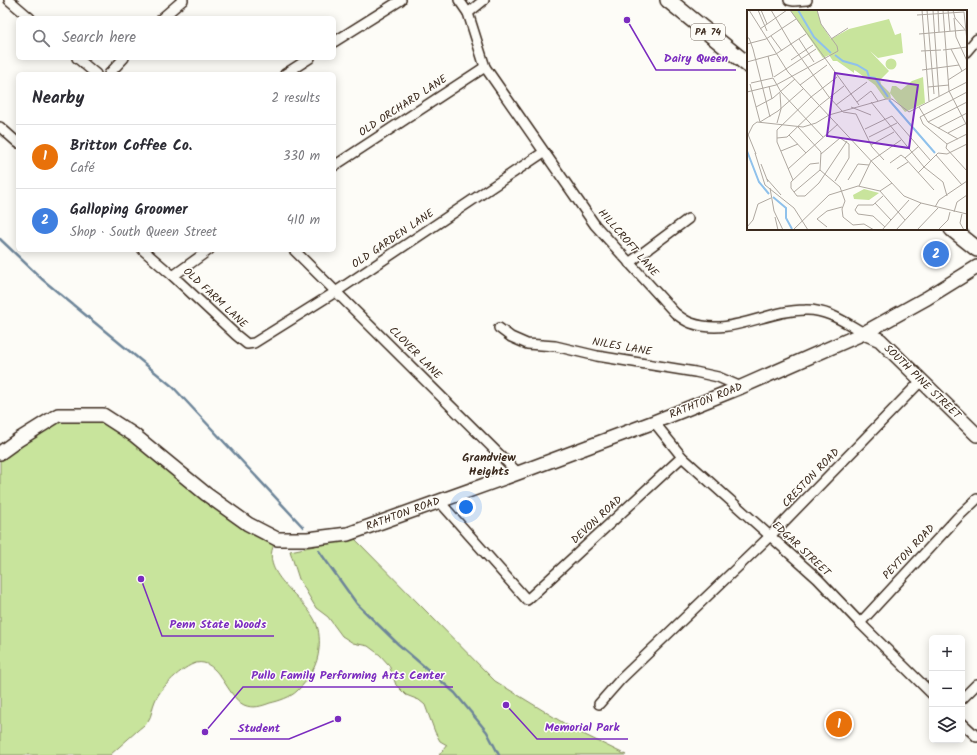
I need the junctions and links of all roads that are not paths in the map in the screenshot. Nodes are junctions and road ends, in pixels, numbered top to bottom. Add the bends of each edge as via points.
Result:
1 (9, 0) edge
2 (184, 0) edge
3 (401, 0) edge
4 (459, 0) edge
5 (484, 0) edge
6 (668, 0) edge
7 (789, 0) edge
8 (807, 0) edge
9 (468, 14) junction
10 (28, 16) edge
11 (164, 16) edge
12 (977, 38) edge
13 (336, 41) edge
14 (967, 51) edge
15 (79, 60) edge
16 (122, 60) edge
17 (307, 60) edge
18 (747, 64) edge
19 (485, 67) junction
20 (94, 72) edge
21 (111, 72) edge
22 (288, 72) edge
23 (0, 127) edge
24 (16, 141) edge
25 (544, 152) junction
26 (336, 165) edge
27 (688, 219) dead end
28 (953, 230) edge
29 (977, 249) edge
30 (145, 252) edge
31 (206, 252) edge
32 (296, 252) edge
33 (628, 263) junction
34 (977, 267) edge
35 (173, 276) junction
36 (337, 291) junction
37 (499, 328) dead end
38 (864, 333) junction
39 (254, 343) joint
40 (921, 381) junction
41 (741, 387) junction
42 (654, 422) junction
43 (977, 435) edge
44 (0, 453) edge
45 (682, 457) junction
46 (518, 473) junction
47 (977, 499) edge
48 (439, 501) junction
49 (770, 536) junction
50 (860, 623) junction
51 (977, 684) edge
52 (929, 691) edge
53 (965, 696) edge
54 (599, 704) dead end
55 (965, 726) edge
56 (977, 737) edge

1 - 10 street
2 - 11 street
3 - 13 street
4 - 9 street, HILLCROFT LANE
5 - 9 street
6 - 18 main road, PA 74
7 - 8 street
9 - 19 street, HILLCROFT LANE
12 - 14 street
15 - 20 street
16 - 21 street
17 - 22 street
19 - 25 street, HILLCROFT LANE
19 - 26 street, OLD ORCHARD LANE
23 - 24 street
25 - 33 street, HILLCROFT LANE via 595,225
25 - 36 street, OLD GARDEN LANE
27 - 33 street
28 - 29 main road
30 - 35 street, OLD FARM LANE
31 - 35 street
32 - 36 street, CLOVER LANE
33 - 38 street, HILLCROFT LANE via 675,314 690,323 709,328 731,326 806,310 831,314
34 - 38 street, RATHTON ROAD
35 - 39 street, OLD FARM LANE via 236,335 247,344
36 - 39 street, OLD GARDEN LANE
36 - 46 street, CLOVER LANE
37 - 41 street, NILES LANE via 527,344 555,346 597,356 695,372 718,377
38 - 40 street, SOUTH PINE STREET via 880,340
38 - 41 street, RATHTON ROAD
40 - 43 street, SOUTH PINE STREET
40 - 49 street, CRESTON ROAD
41 - 42 street, RATHTON ROAD
42 - 45 street, EDGAR STREET
42 - 46 street, RATHTON ROAD
44 - 48 street, RATHTON ROAD via 58,415 103,415 134,435 206,494 248,524 277,540 308,540 348,534
45 - 48 street, DEVON ROAD via 527,600
45 - 49 street, EDGAR STREET
46 - 48 street, RATHTON ROAD
47 - 50 street, PEYTON ROAD
49 - 50 street, EDGAR STREET via 818,579
49 - 54 street, CRESTON ROAD via 620,679
50 - 52 street, EDGAR STREET
51 - 53 street
55 - 56 street

